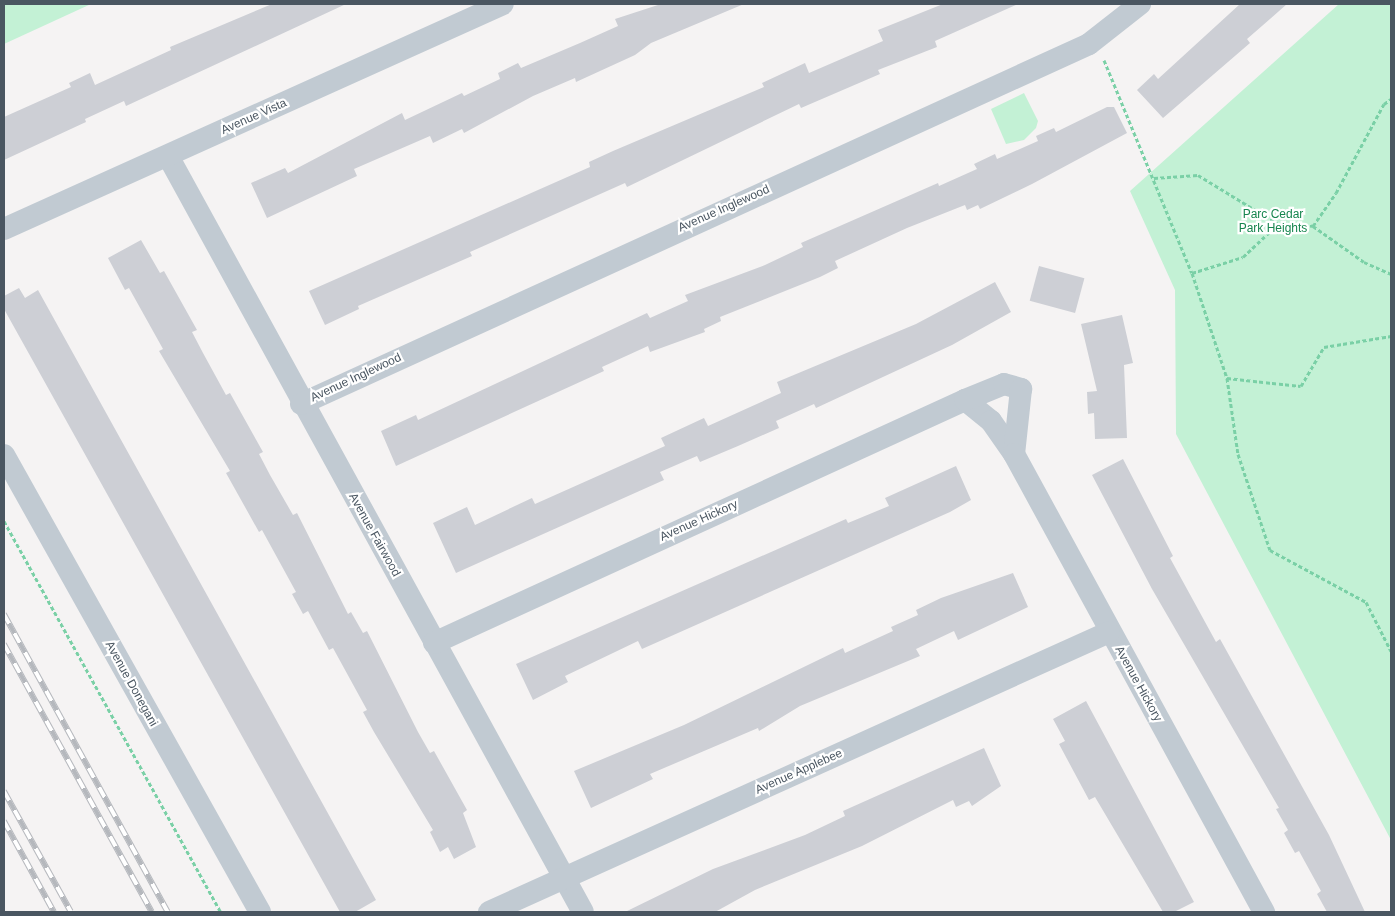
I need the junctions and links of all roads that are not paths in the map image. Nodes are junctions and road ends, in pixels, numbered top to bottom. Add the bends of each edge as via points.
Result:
1 (503, 4) edge
2 (1140, 4) edge
3 (168, 156) junction
4 (4, 229) edge
5 (965, 400) junction
6 (301, 404) junction
7 (1014, 454) junction
8 (4, 455) edge
9 (1109, 632) junction
10 (434, 642) junction
11 (563, 879) junction
12 (260, 912) edge
13 (489, 912) edge
14 (583, 912) edge
15 (1264, 912) edge

1 - 3 street, Avenue Vista
2 - 6 street, Avenue Inglewood via 1094,41
3 - 4 street, Avenue Vista
3 - 6 street, Avenue Fairwood
5 - 7 street, Avenue Hickory via 991,421
5 - 7 street, Avenue Hickory via 1004,384 1021,389
5 - 10 street, Avenue Hickory
6 - 10 street, Avenue Fairwood
7 - 9 street, Avenue Hickory
8 - 12 street, Avenue Donegani
9 - 11 street, Avenue Applebee
9 - 15 street, Avenue Hickory
10 - 11 street, Avenue Fairwood
11 - 13 street, Avenue Applebee
11 - 14 street, Avenue Fairwood

